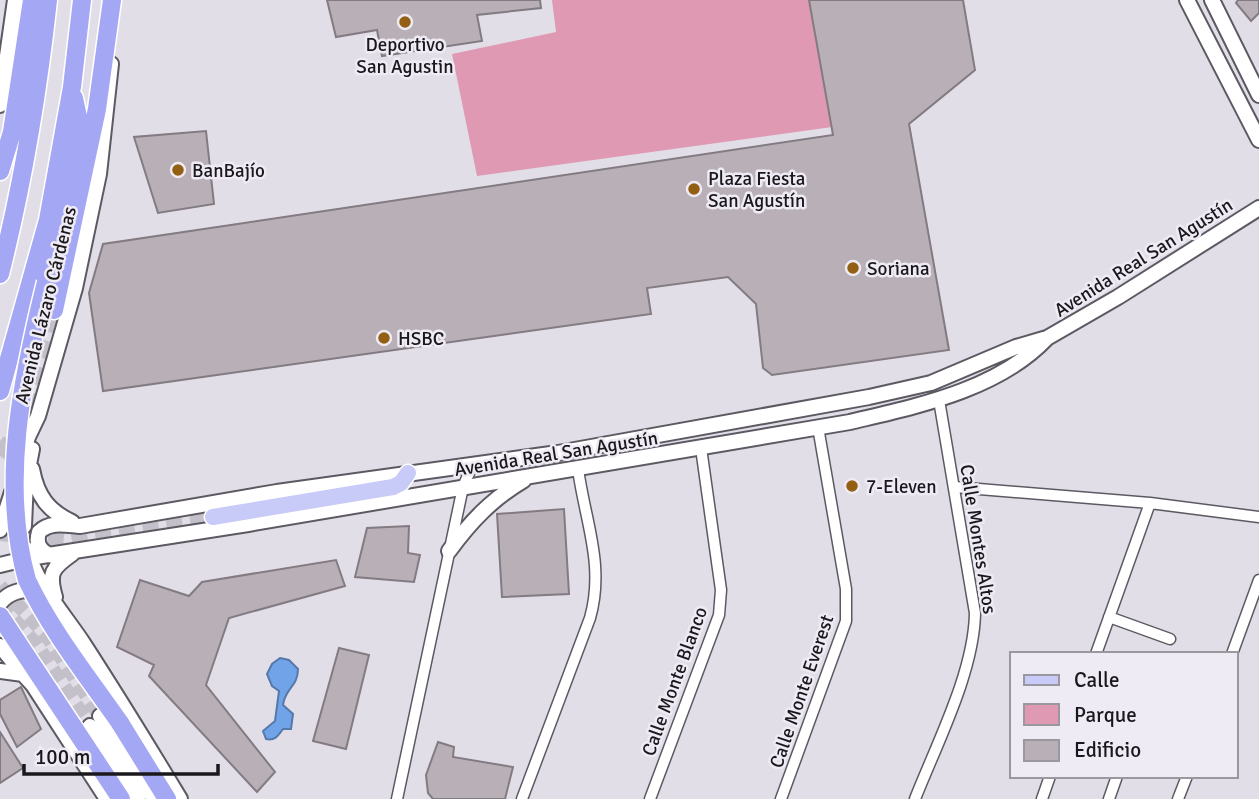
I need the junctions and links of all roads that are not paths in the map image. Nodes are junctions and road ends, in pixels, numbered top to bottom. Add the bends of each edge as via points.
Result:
1 (15, 0) edge
2 (32, 0) edge
3 (48, 0) edge
4 (82, 0) edge
5 (109, 0) edge
6 (117, 0) edge
7 (1187, 0) edge
8 (1212, 0) edge
9 (72, 88) junction
10 (1259, 95) edge
11 (0, 105) edge
12 (1259, 140) edge
13 (0, 171) edge
14 (1259, 208) edge
15 (0, 274) edge
16 (54, 310) tunnel mouth
17 (1047, 338) junction
18 (0, 391) edge
19 (939, 400) junction
20 (35, 424) junction
21 (818, 427) junction
22 (701, 448) junction
23 (30, 455) junction
24 (473, 464) junction
25 (578, 469) junction
26 (408, 473) junction
27 (531, 476) junction
28 (955, 486) junction
29 (463, 487) junction
30 (1150, 503) junction
31 (212, 517) tunnel mouth
32 (1259, 517) edge
33 (80, 526) junction
34 (0, 530) edge
35 (449, 551) junction
36 (72, 553) junction
37 (53, 556) junction
38 (29, 558) junction
39 (0, 565) edge
40 (1259, 580) edge
41 (0, 603) edge
42 (58, 605) junction
43 (0, 616) edge
44 (1109, 617) junction
45 (1170, 639) dead end
46 (0, 646) edge
47 (1097, 652) edge
48 (1233, 652) edge
49 (0, 671) edge
50 (23, 674) junction
51 (91, 727) junction
52 (1049, 778) edge
53 (1116, 778) edge
54 (1186, 778) edge
55 (107, 799) edge
56 (121, 799) edge
57 (138, 799) edge
58 (154, 799) edge
59 (167, 799) edge
60 (180, 799) edge
61 (397, 799) edge
62 (522, 799) edge
63 (650, 799) edge
64 (781, 799) edge
65 (915, 799) edge
66 (1042, 799) edge
67 (1109, 799) edge
68 (1178, 799) edge

1 - 11 main road
2 - 13 highway via 12,132
3 - 15 highway via 18,204
4 - 9 highway, Avenida Lázaro Cárdenas
5 - 16 highway via 97,109
6 - 20 main road, Avenida Lázaro Cárdenas via 99,174 75,289
7 - 12 main road
8 - 10 main road
9 - 18 highway, Avenida Lázaro Cárdenas via 48,220
9 - 59 highway, bridge via 78,144 10,435 6,471 10,531 39,605
14 - 17 main road, Avenida Real San Agustín
17 - 19 main road, Avenida Real San Agustín via 1013,366
17 - 24 main road, Avenida Real San Agustín via 901,390 625,442
19 - 21 main road, Avenida Real San Agustín
19 - 28 street, Calle Montes Altos
20 - 23 main road
20 - 34 main road, Avenida Lázaro Cárdenas
21 - 22 main road, Avenida Real San Agustín
21 - 64 street, Calle Monte Everest via 846,589 846,621
22 - 25 main road, Avenida Real San Agustín
22 - 63 street, Calle Monte Blanco via 721,590 719,615
23 - 33 main road via 36,486 47,507
23 - 38 main road via 24,517
24 - 26 main road, Avenida Real San Agustín
24 - 29 street
25 - 27 main road, Avenida Real San Agustín
25 - 62 street via 596,564 594,598
26 - 31 main road via 393,487
26 - 33 main road, Avenida Real San Agustín
27 - 29 main road, Avenida Real San Agustín
27 - 35 main road via 478,514
28 - 30 street
28 - 65 street, Calle Montes Altos via 975,612 973,638 968,663
29 - 35 street
29 - 36 main road, Avenida Real San Agustín
30 - 32 street
30 - 44 street
33 - 37 main road, Avenida Real San Agustín via 59,524 41,530 39,547
35 - 61 street
36 - 37 main road, Avenida Real San Agustín
36 - 42 main road via 52,573
37 - 38 main road, Avenida Real San Agustín
38 - 39 main road, Avenida Real San Agustín
38 - 42 main road
40 - 48 street
41 - 42 main road via 10,594 33,590
42 - 60 main road
43 - 51 highway
44 - 45 street
44 - 47 street
46 - 50 main road
49 - 50 main road
50 - 55 main road
51 - 56 highway
51 - 57 main road
51 - 58 main road
52 - 66 street
53 - 67 street
54 - 68 street

